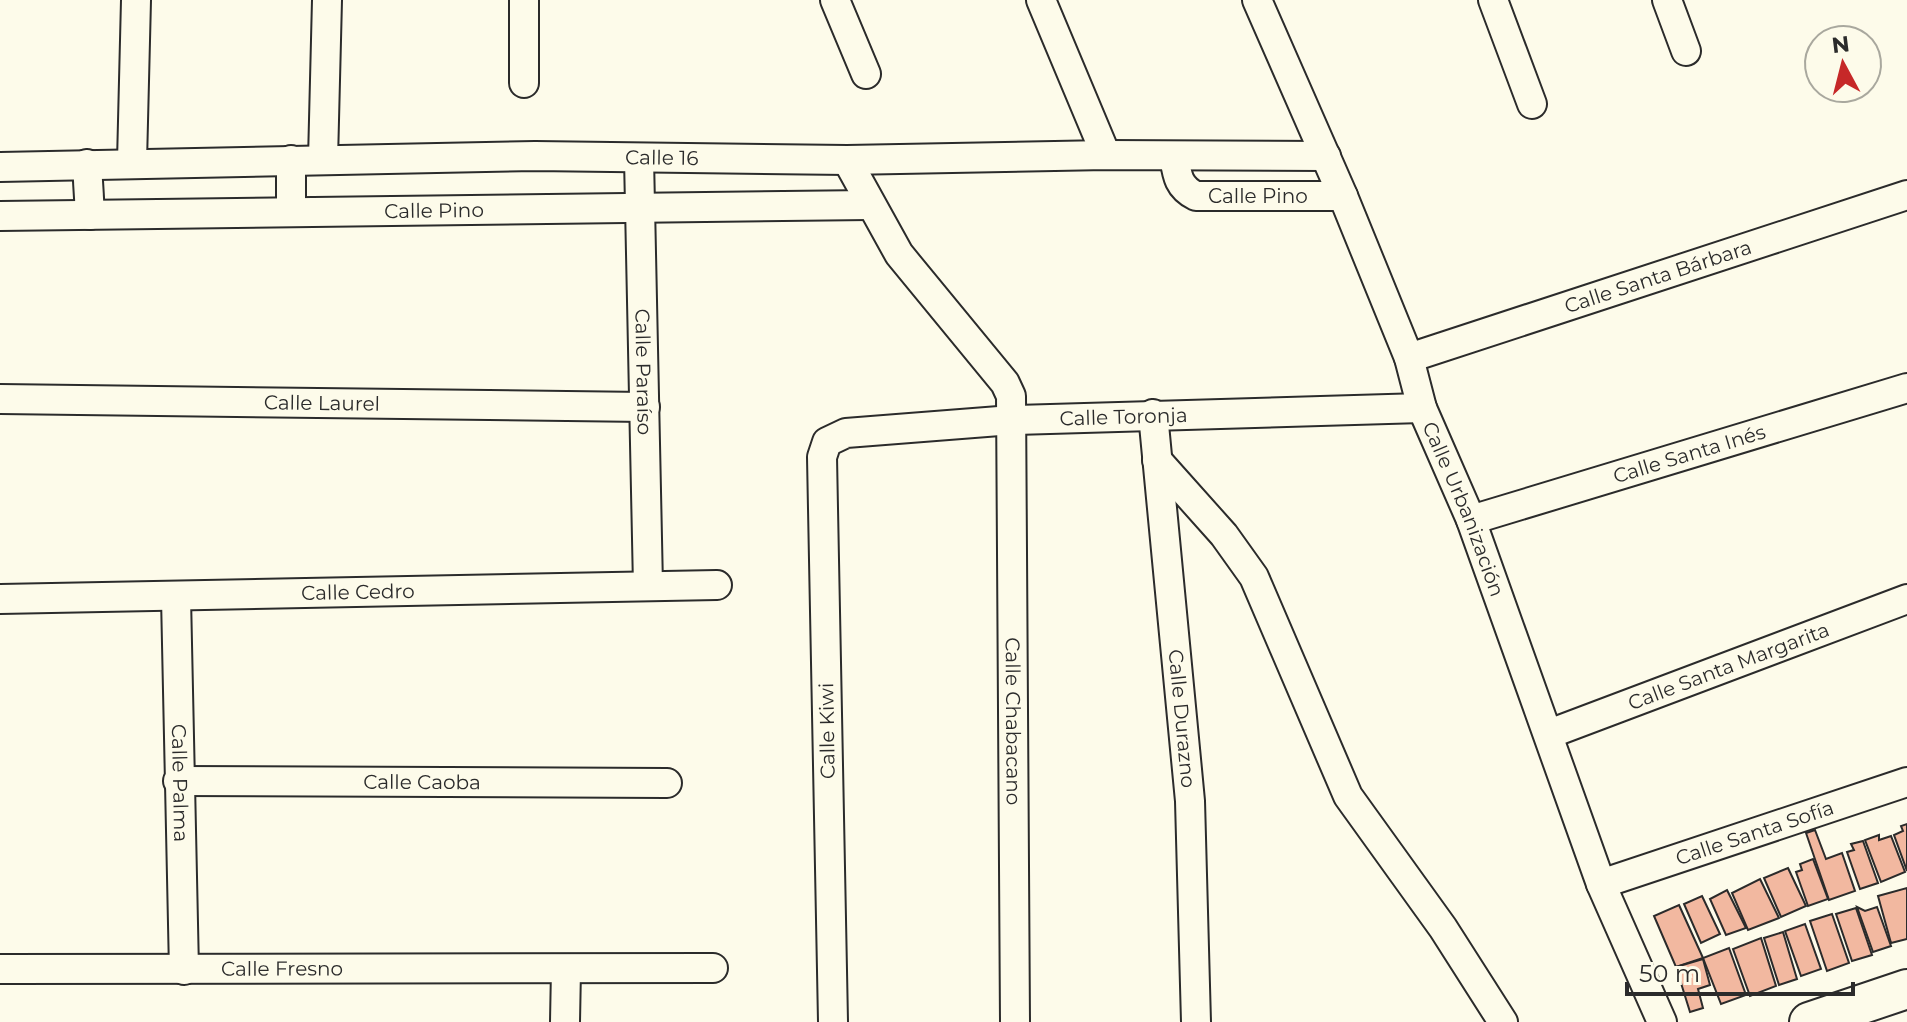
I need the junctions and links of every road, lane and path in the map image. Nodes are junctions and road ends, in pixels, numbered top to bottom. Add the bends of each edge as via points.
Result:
1 (136, 0) edge
2 (327, 0) edge
3 (524, 0) edge
4 (835, 0) edge
5 (1041, 0) edge
6 (1257, 0) edge
7 (1493, 0) edge
8 (1667, 0) edge
9 (1686, 51) dead end
10 (866, 74) dead end
11 (524, 83) dead end
12 (1532, 104) dead end
13 (1106, 155) junction
14 (1326, 156) junction
15 (639, 158) junction
16 (291, 160) junction
17 (323, 160) junction
18 (847, 160) junction
19 (132, 162) junction
20 (87, 164) junction
21 (0, 167) edge
22 (1176, 169) junction
23 (1907, 195) edge
24 (1343, 196) junction
25 (869, 205) junction
26 (641, 207) junction
27 (291, 212) junction
28 (90, 215) junction
29 (0, 216) edge
30 (1409, 358) junction
31 (1907, 388) edge
32 (0, 399) edge
33 (645, 407) junction
34 (1422, 408) junction
35 (1153, 414) junction
36 (1012, 420) junction
37 (827, 442) joint
38 (1157, 460) junction
39 (1471, 520) junction
40 (717, 585) dead end
41 (648, 586) junction
42 (176, 597) junction
43 (0, 599) edge
44 (1907, 599) edge
45 (1549, 734) junction
46 (178, 781) junction
47 (1907, 782) edge
48 (667, 783) dead end
49 (1601, 884) junction
50 (713, 968) dead end
51 (0, 969) edge
52 (566, 969) junction
53 (184, 970) junction
54 (1907, 989) edge
55 (1505, 1019) edge
56 (565, 1022) edge
57 (833, 1022) edge
58 (1015, 1022) edge
59 (1196, 1022) edge
60 (1662, 1022) edge
61 (1809, 1022) edge

1 - 19 street
2 - 17 street
3 - 11 street
4 - 10 street
5 - 13 street
6 - 14 street, Calle Urbanización
7 - 12 street
8 - 9 street
13 - 18 street, Calle 16
13 - 22 street, Calle 16
14 - 22 street, Calle 16
14 - 24 street, Calle Urbanización
15 - 17 street, Calle 16
15 - 18 street, Calle 16
15 - 26 street, Calle Paraíso
16 - 17 street, Calle 16
16 - 19 street, Calle 16
16 - 27 street
18 - 25 street, Calle Chabacano
19 - 20 street, Calle 16
20 - 21 street, Calle 16
20 - 28 street
22 - 24 street, Calle Pino via 1185,191 1196,196
23 - 30 street, Calle Santa Bárbara
24 - 30 street, Calle Urbanización
25 - 26 street, Calle Pino
25 - 36 street, Calle Chabacano via 899,254 1005,383
26 - 27 street, Calle Pino
26 - 33 street, Calle Paraíso
27 - 28 street, Calle Pino
28 - 29 street, Calle Pino
30 - 34 street, Calle Urbanización
31 - 39 street, Calle Santa Inés
32 - 33 street, Calle Laurel
33 - 41 street, Calle Paraíso
34 - 35 street, Calle Toronja
34 - 39 street, Calle Urbanización
35 - 36 street, Calle Toronja
35 - 38 street, Calle Durazno
36 - 37 street, Calle Toronja via 846,433
36 - 58 street, Calle Chabacano
37 - 57 street, Calle Kiwi via 822,457
38 - 55 street via 1254,577 1348,796
38 - 59 street, Calle Durazno via 1190,801
39 - 45 street, Calle Urbanización
40 - 41 street, Calle Cedro
41 - 42 street, Calle Cedro
42 - 43 street, Calle Cedro
42 - 46 street, Calle Palma
44 - 45 street, Calle Santa Margarita
45 - 49 street, Calle Urbanización
46 - 48 street, Calle Caoba
46 - 53 street, Calle Palma
47 - 49 street, Calle Santa Sofía
49 - 60 street, Calle Urbanización
50 - 52 street, Calle Fresno
51 - 53 street, Calle Fresno
52 - 53 street, Calle Fresno
52 - 56 street
54 - 61 street

